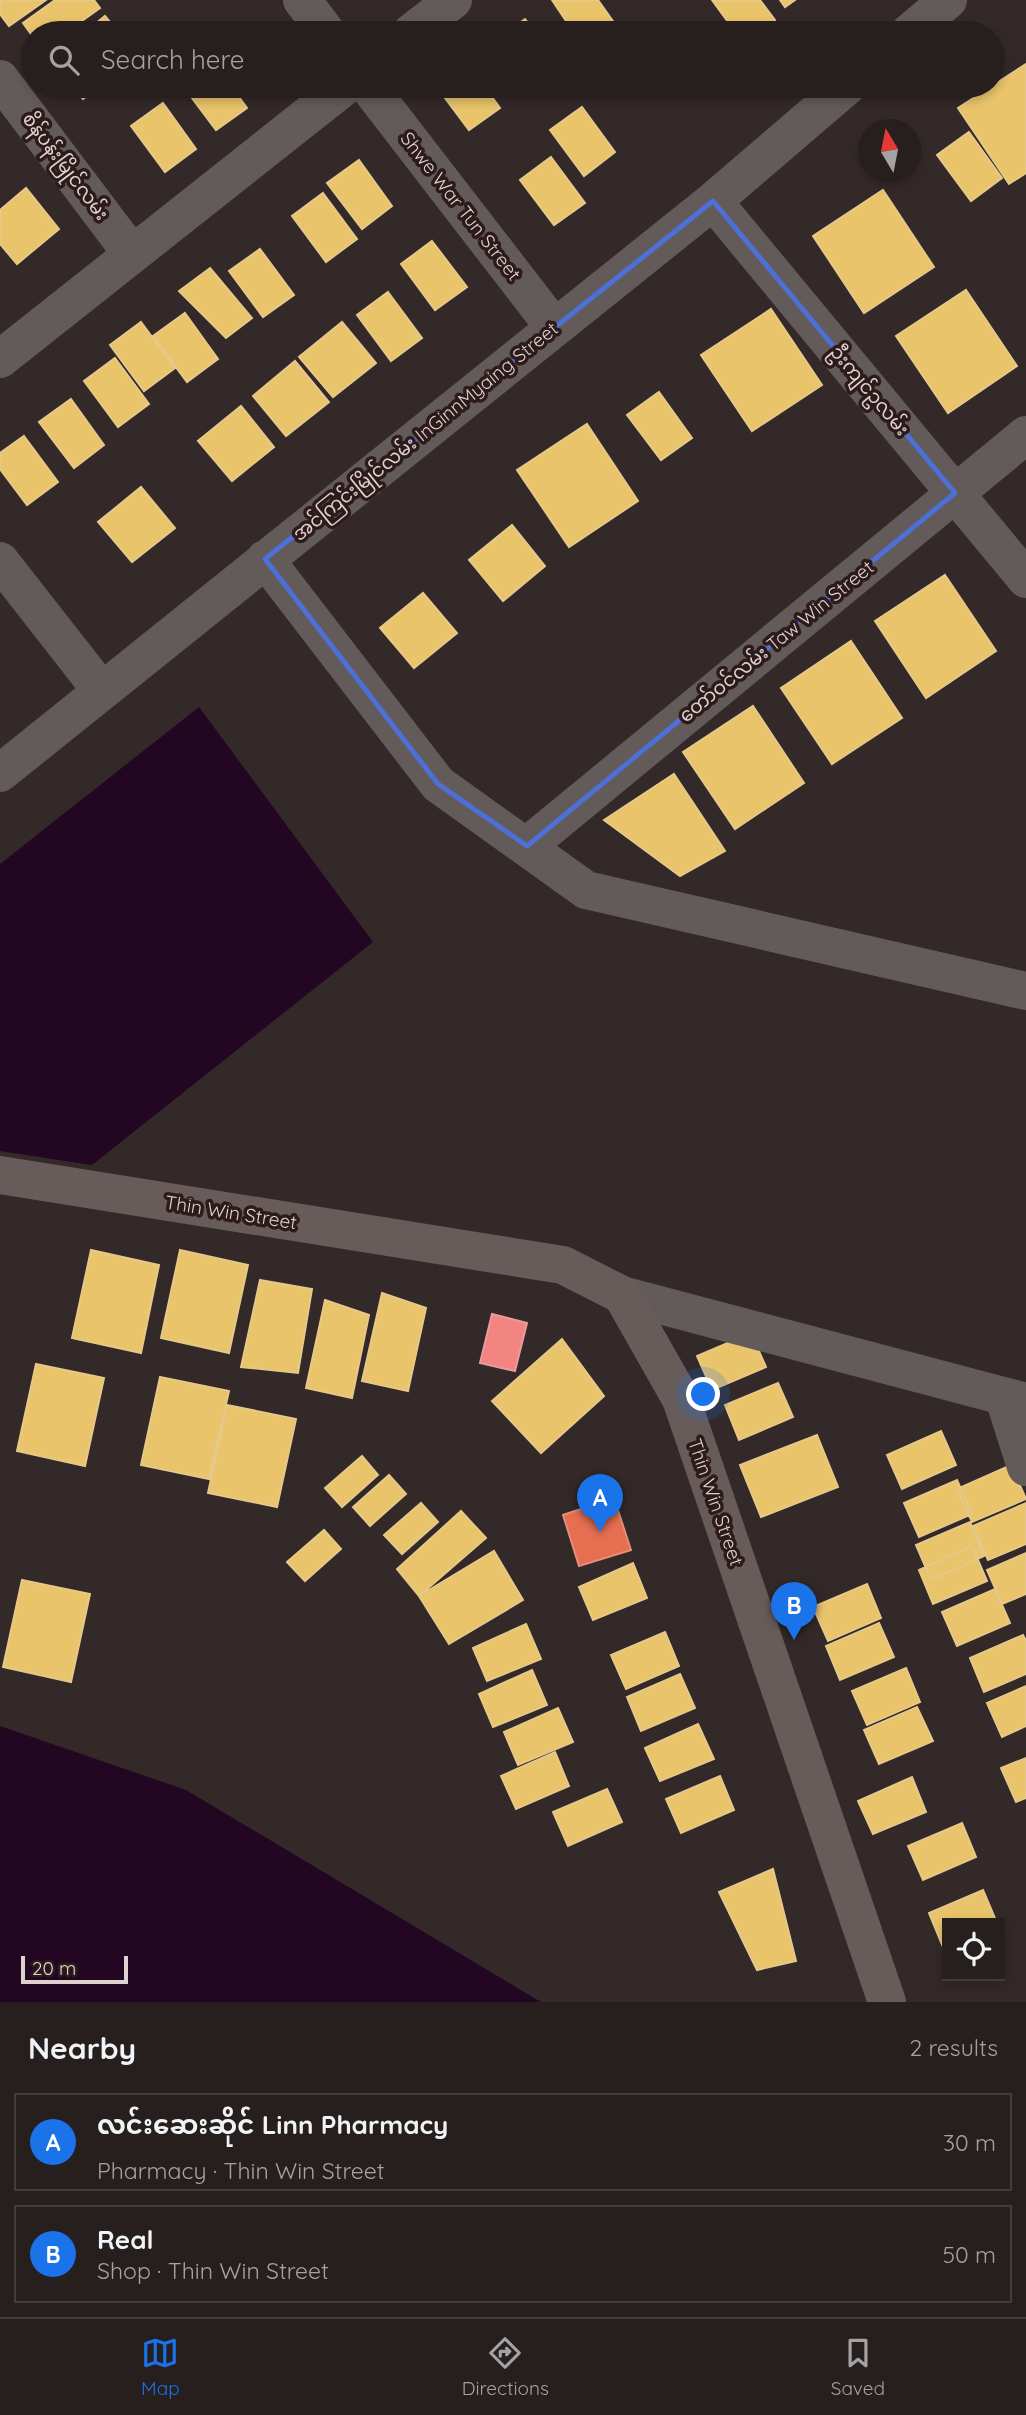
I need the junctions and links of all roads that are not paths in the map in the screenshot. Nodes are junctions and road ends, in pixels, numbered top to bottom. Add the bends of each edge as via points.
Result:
1 (302, 0) edge
2 (453, 0) edge
3 (948, 0) edge
4 (318, 21) edge
5 (426, 21) edge
6 (923, 21) edge
7 (0, 79) edge
8 (330, 98) edge
9 (377, 98) edge
10 (833, 98) edge
11 (713, 201) junction
12 (132, 254) junction
13 (554, 327) junction
14 (0, 359) edge
15 (1026, 435) edge
16 (956, 493) junction
17 (265, 559) junction
18 (0, 561) edge
19 (1026, 579) edge
20 (101, 690) junction
21 (0, 773) edge
22 (527, 846) junction
23 (1026, 991) edge
24 (0, 1175) edge
25 (622, 1296) junction
26 (1015, 1400) edge
27 (1026, 1467) edge
28 (887, 2002) edge

1 - 4 street
2 - 5 street
3 - 6 street
7 - 12 street, စိန်ပန်းမြိုင်လမ်း
8 - 12 street
9 - 13 street, Shwe War Tun Street
10 - 11 street, အင်ကြင်းမြိုင်လမ်း InGinnMyaing Street
11 - 13 street, အင်ကြင်းမြိုင်လမ်း InGinnMyaing Street
11 - 16 street, ဦးကျင်ဥလမ်း
12 - 14 street
13 - 17 street, အင်ကြင်းမြိုင်လမ်း InGinnMyaing Street
15 - 16 street, တော်ဝင်လမ်း Taw Win Street
16 - 19 street, ဦးကျင်ဥလမ်း
16 - 22 street, တော်ဝင်လမ်း Taw Win Street
17 - 20 street, အင်ကြင်းမြိုင်လမ်း InGinnMyaing Street
17 - 22 street via 438,784
18 - 20 street
20 - 21 street, အင်ကြင်းမြိုင်လမ်း InGinnMyaing Street
22 - 23 street via 586,890
24 - 25 main road, Thin Win Street via 563,1265
25 - 26 street
25 - 28 main road, Thin Win Street via 681,1399
26 - 27 street

